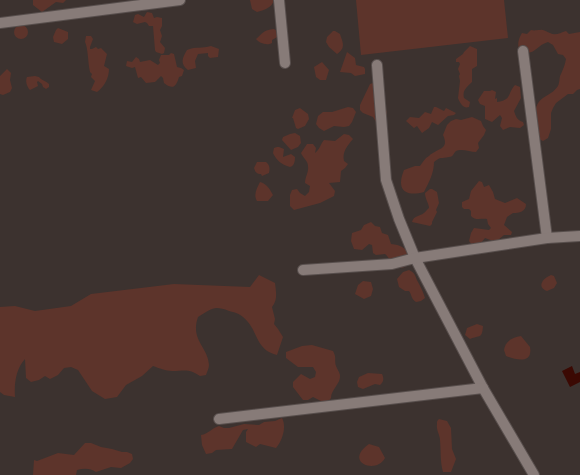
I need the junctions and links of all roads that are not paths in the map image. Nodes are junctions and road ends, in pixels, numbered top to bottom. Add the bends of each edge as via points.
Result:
1 (180, 0) edge
2 (279, 0) edge
3 (0, 23) edge
4 (523, 50) dead end
5 (285, 63) dead end
6 (377, 65) dead end
7 (580, 236) edge
8 (547, 238) junction
9 (415, 258) junction
10 (303, 270) dead end
11 (483, 388) junction
12 (219, 419) dead end
13 (534, 475) edge

1 - 3 street
2 - 5 street
4 - 8 street
6 - 9 street via 386,180
7 - 8 street
8 - 9 street
9 - 10 street via 392,264
9 - 11 street
11 - 12 street
11 - 13 street

